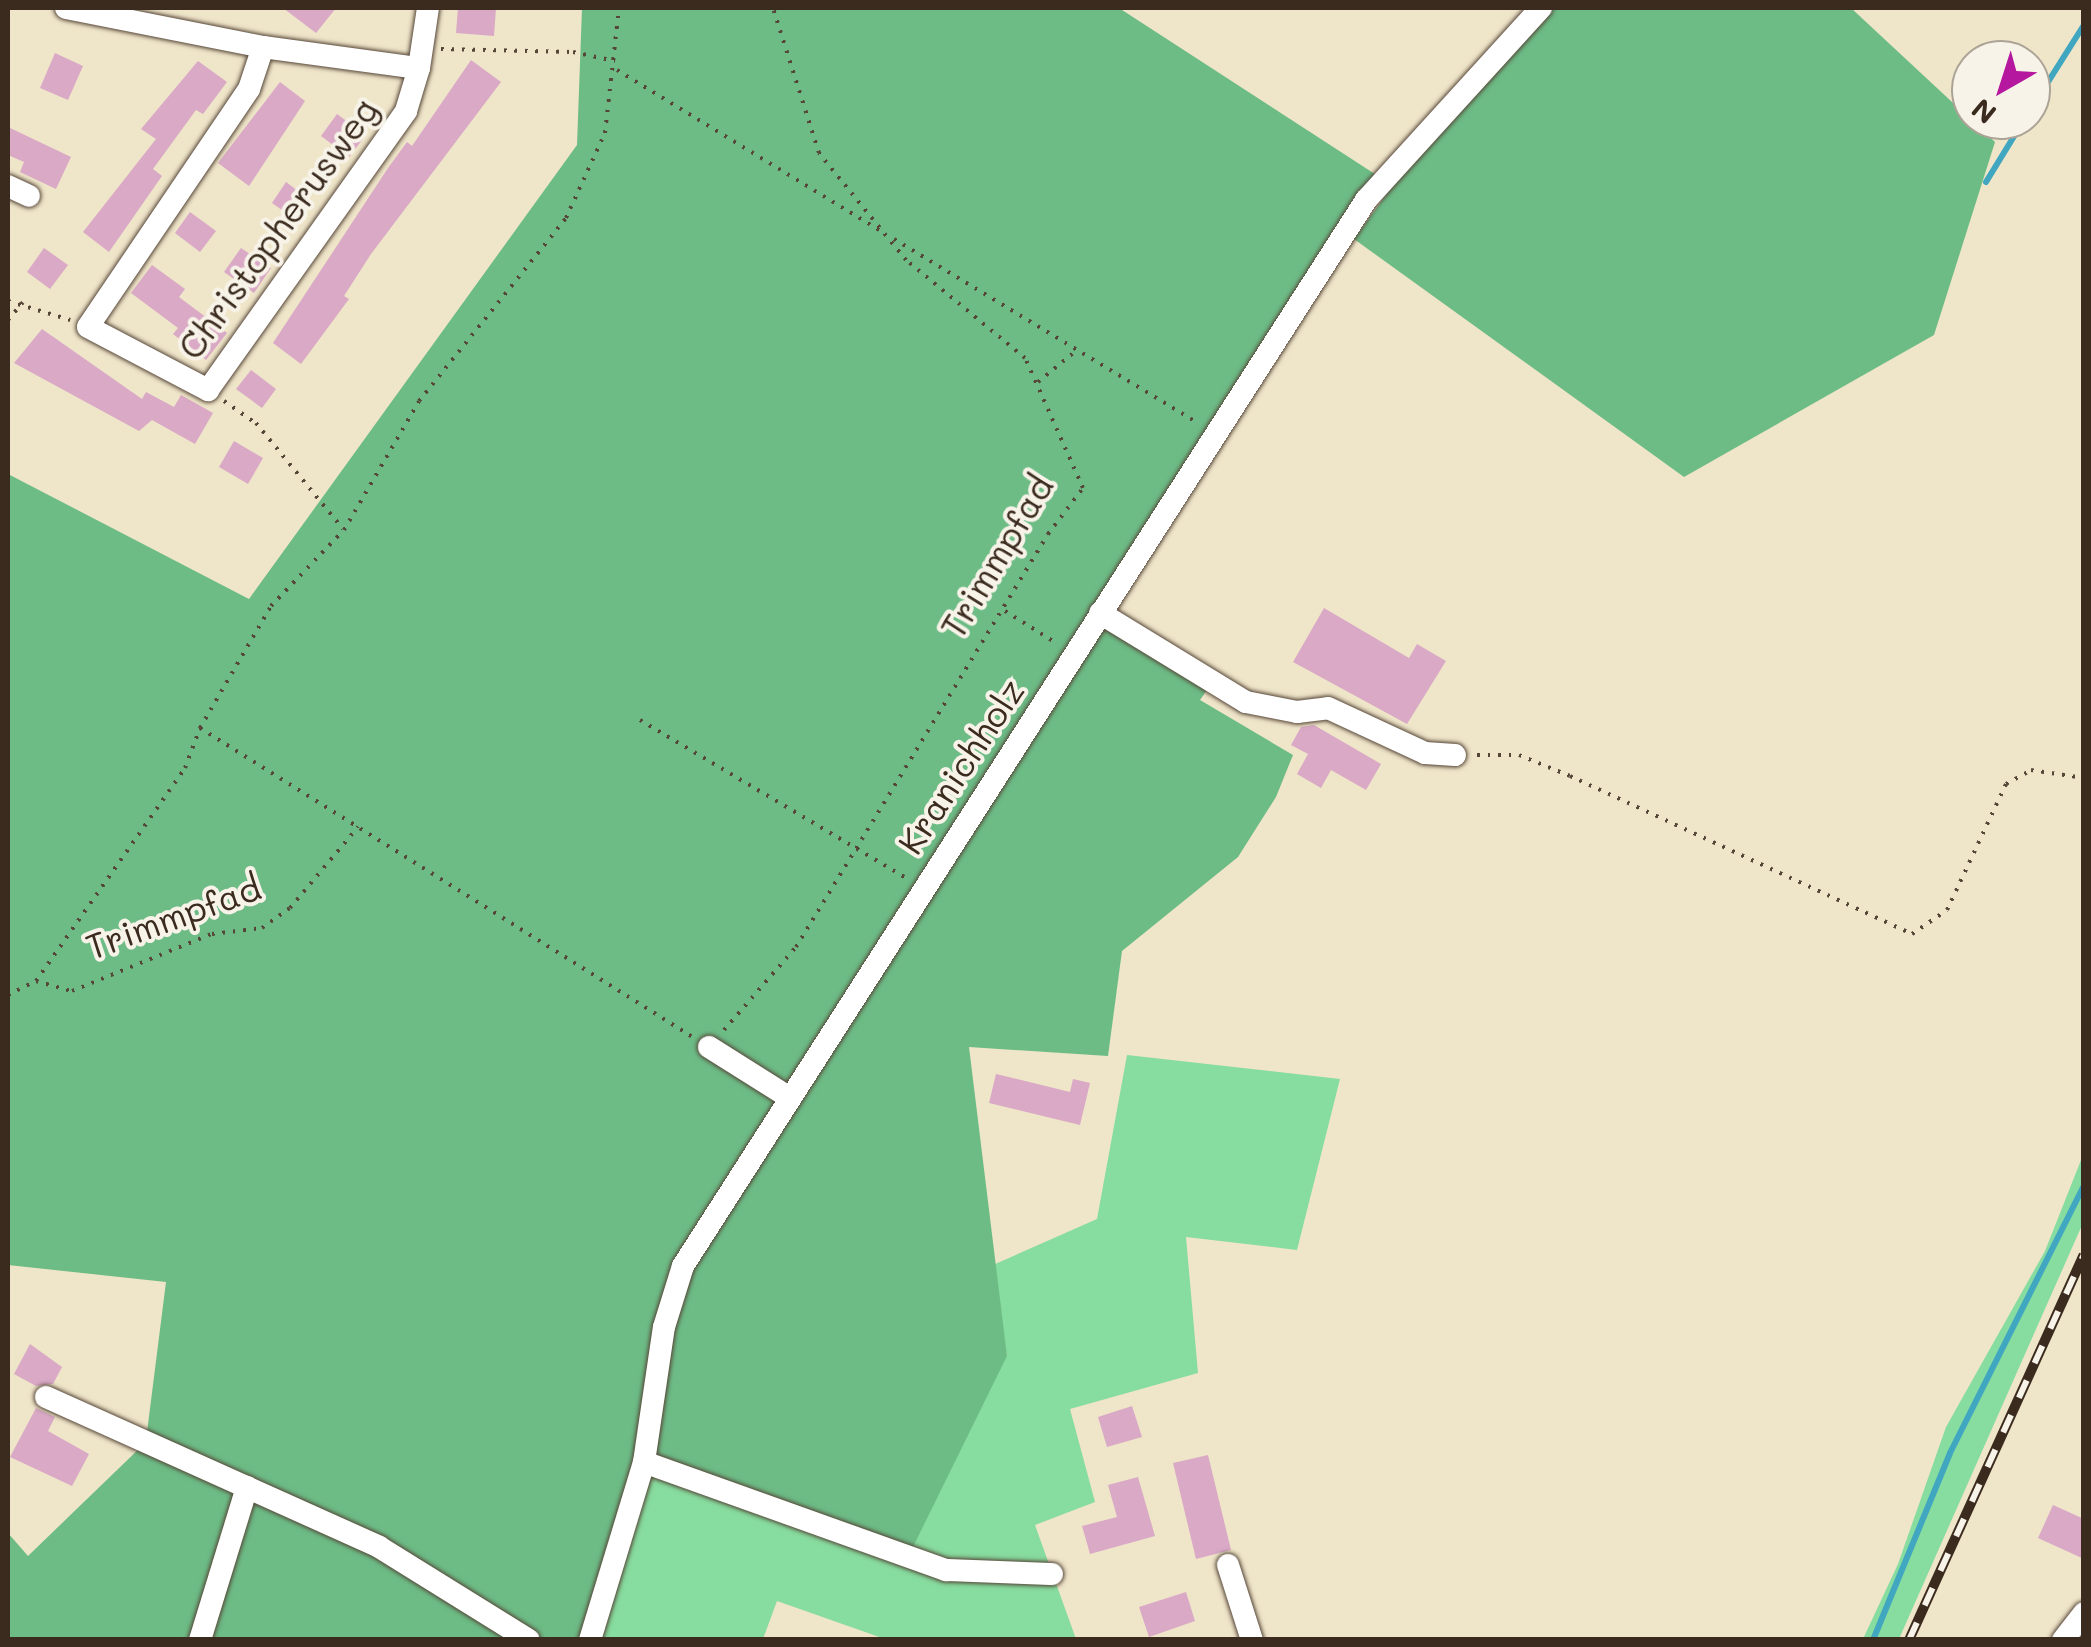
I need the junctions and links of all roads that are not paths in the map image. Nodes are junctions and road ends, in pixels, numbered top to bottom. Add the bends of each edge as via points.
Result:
1 (66, 8) edge
2 (428, 8) edge
3 (1541, 8) edge
4 (128, 15) edge
5 (263, 47) junction
6 (422, 58) junction
7 (8, 186) edge
8 (30, 196) dead end
9 (1100, 613) junction
10 (1455, 755) road end
11 (709, 1047) road end
12 (790, 1098) junction
13 (46, 1397) dead end
14 (644, 1462) junction
15 (247, 1487) junction
16 (1228, 1565) dead end
17 (1052, 1574) dead end
18 (2084, 1614) edge
19 (200, 1640) edge
20 (529, 1640) edge
21 (590, 1640) edge
22 (1252, 1640) edge
23 (2062, 1640) edge

1 - 4 street
2 - 6 street, Christopherusweg
3 - 9 street, Kranichholz via 1366,200
4 - 5 street
5 - 6 street
5 - 6 street, Christopherusweg via 249,89 88,327 208,390 406,111
7 - 8 street
9 - 10 street via 1246,702 1298,712 1328,708 1425,753
9 - 12 street, Kranichholz
11 - 12 street
12 - 14 street, Kranichholz via 683,1266 664,1327
13 - 15 street
14 - 17 street via 946,1570
14 - 21 street, Kranichholz
15 - 19 street
15 - 20 street via 379,1546
16 - 22 street
18 - 23 street

